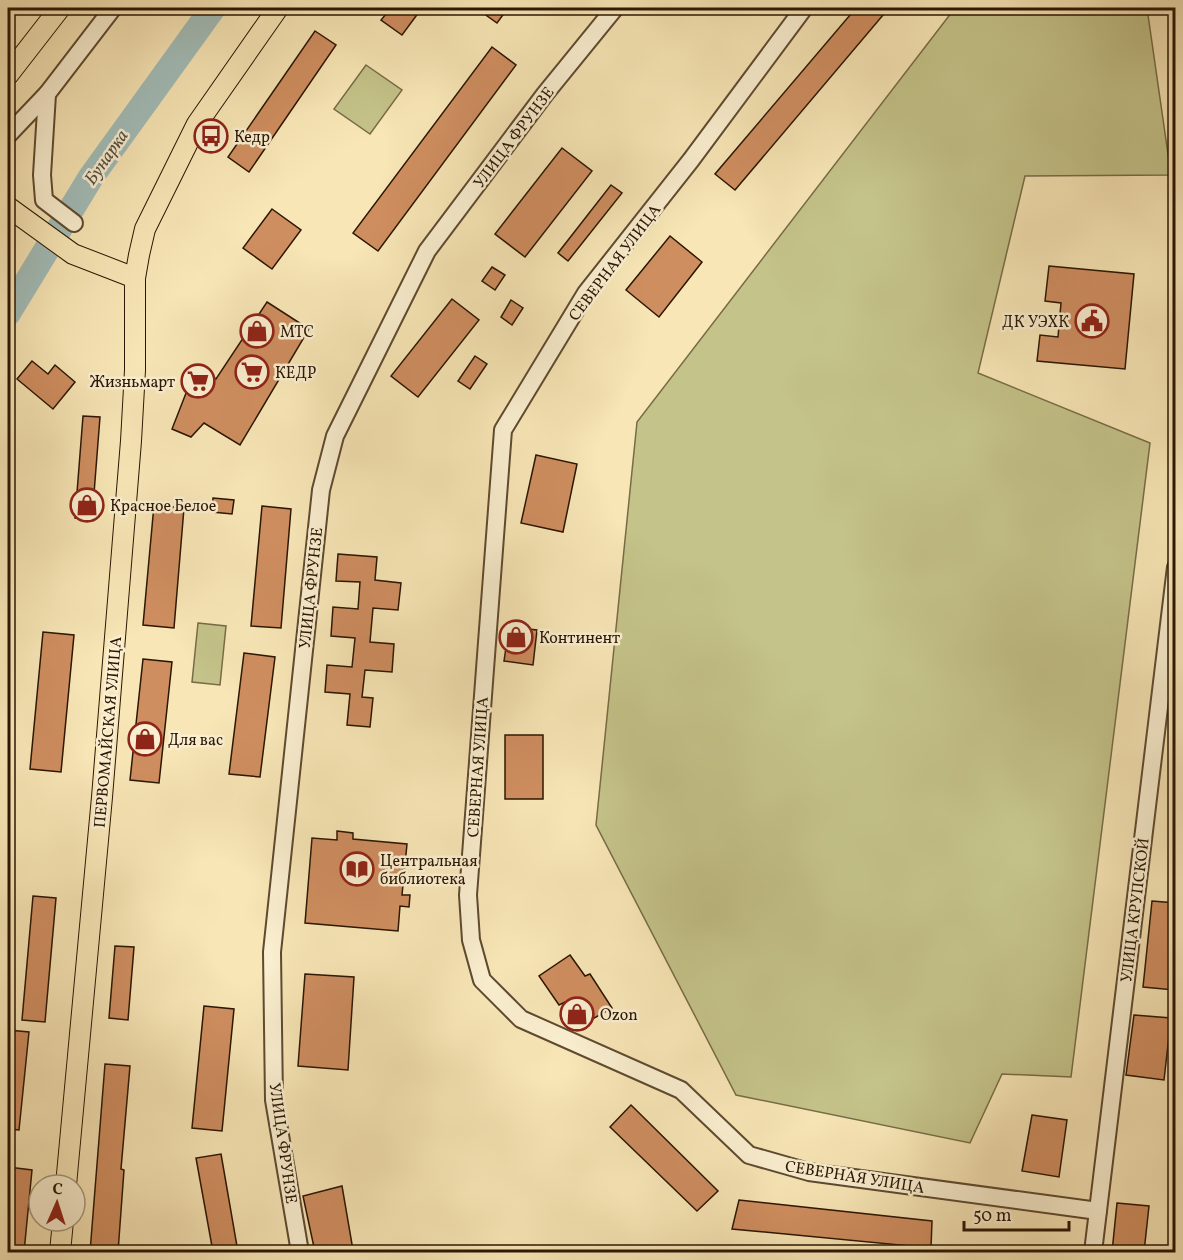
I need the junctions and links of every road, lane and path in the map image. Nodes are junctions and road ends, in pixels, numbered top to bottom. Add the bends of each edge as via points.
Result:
1 (60, 8) edge
2 (113, 8) edge
3 (278, 8) edge
4 (615, 8) edge
5 (804, 8) edge
6 (8, 75) edge
7 (47, 94) junction
8 (8, 135) edge
9 (8, 207) edge
10 (74, 223) dead end
11 (135, 279) junction
12 (1176, 567) edge
13 (67, 1173) edge
14 (1098, 1211) junction
15 (62, 1233) edge
16 (60, 1252) edge
17 (300, 1252) edge
18 (1093, 1252) edge

1 - 6 main road
2 - 7 street
3 - 11 main road, ПЕРВОМАЙСКАЯ УЛИЦА via 197,124 145,229
4 - 17 street, УЛИЦА ФРУНЗЕ via 427,251 335,436 321,490 272,952 274,1100
5 - 14 street, СЕВЕРНАЯ УЛИЦА via 586,294 503,430 468,895 471,940 482,981 521,1019 681,1090 748,1155 809,1172
7 - 8 street
7 - 10 street via 44,200
9 - 11 main road via 74,254
11 - 13 main road, ПЕРВОМАЙСКАЯ УЛИЦА via 131,441
12 - 14 street, УЛИЦА КРУПСКОЙ
14 - 18 street, УЛИЦА КРУПСКОЙ
15 - 16 main road

